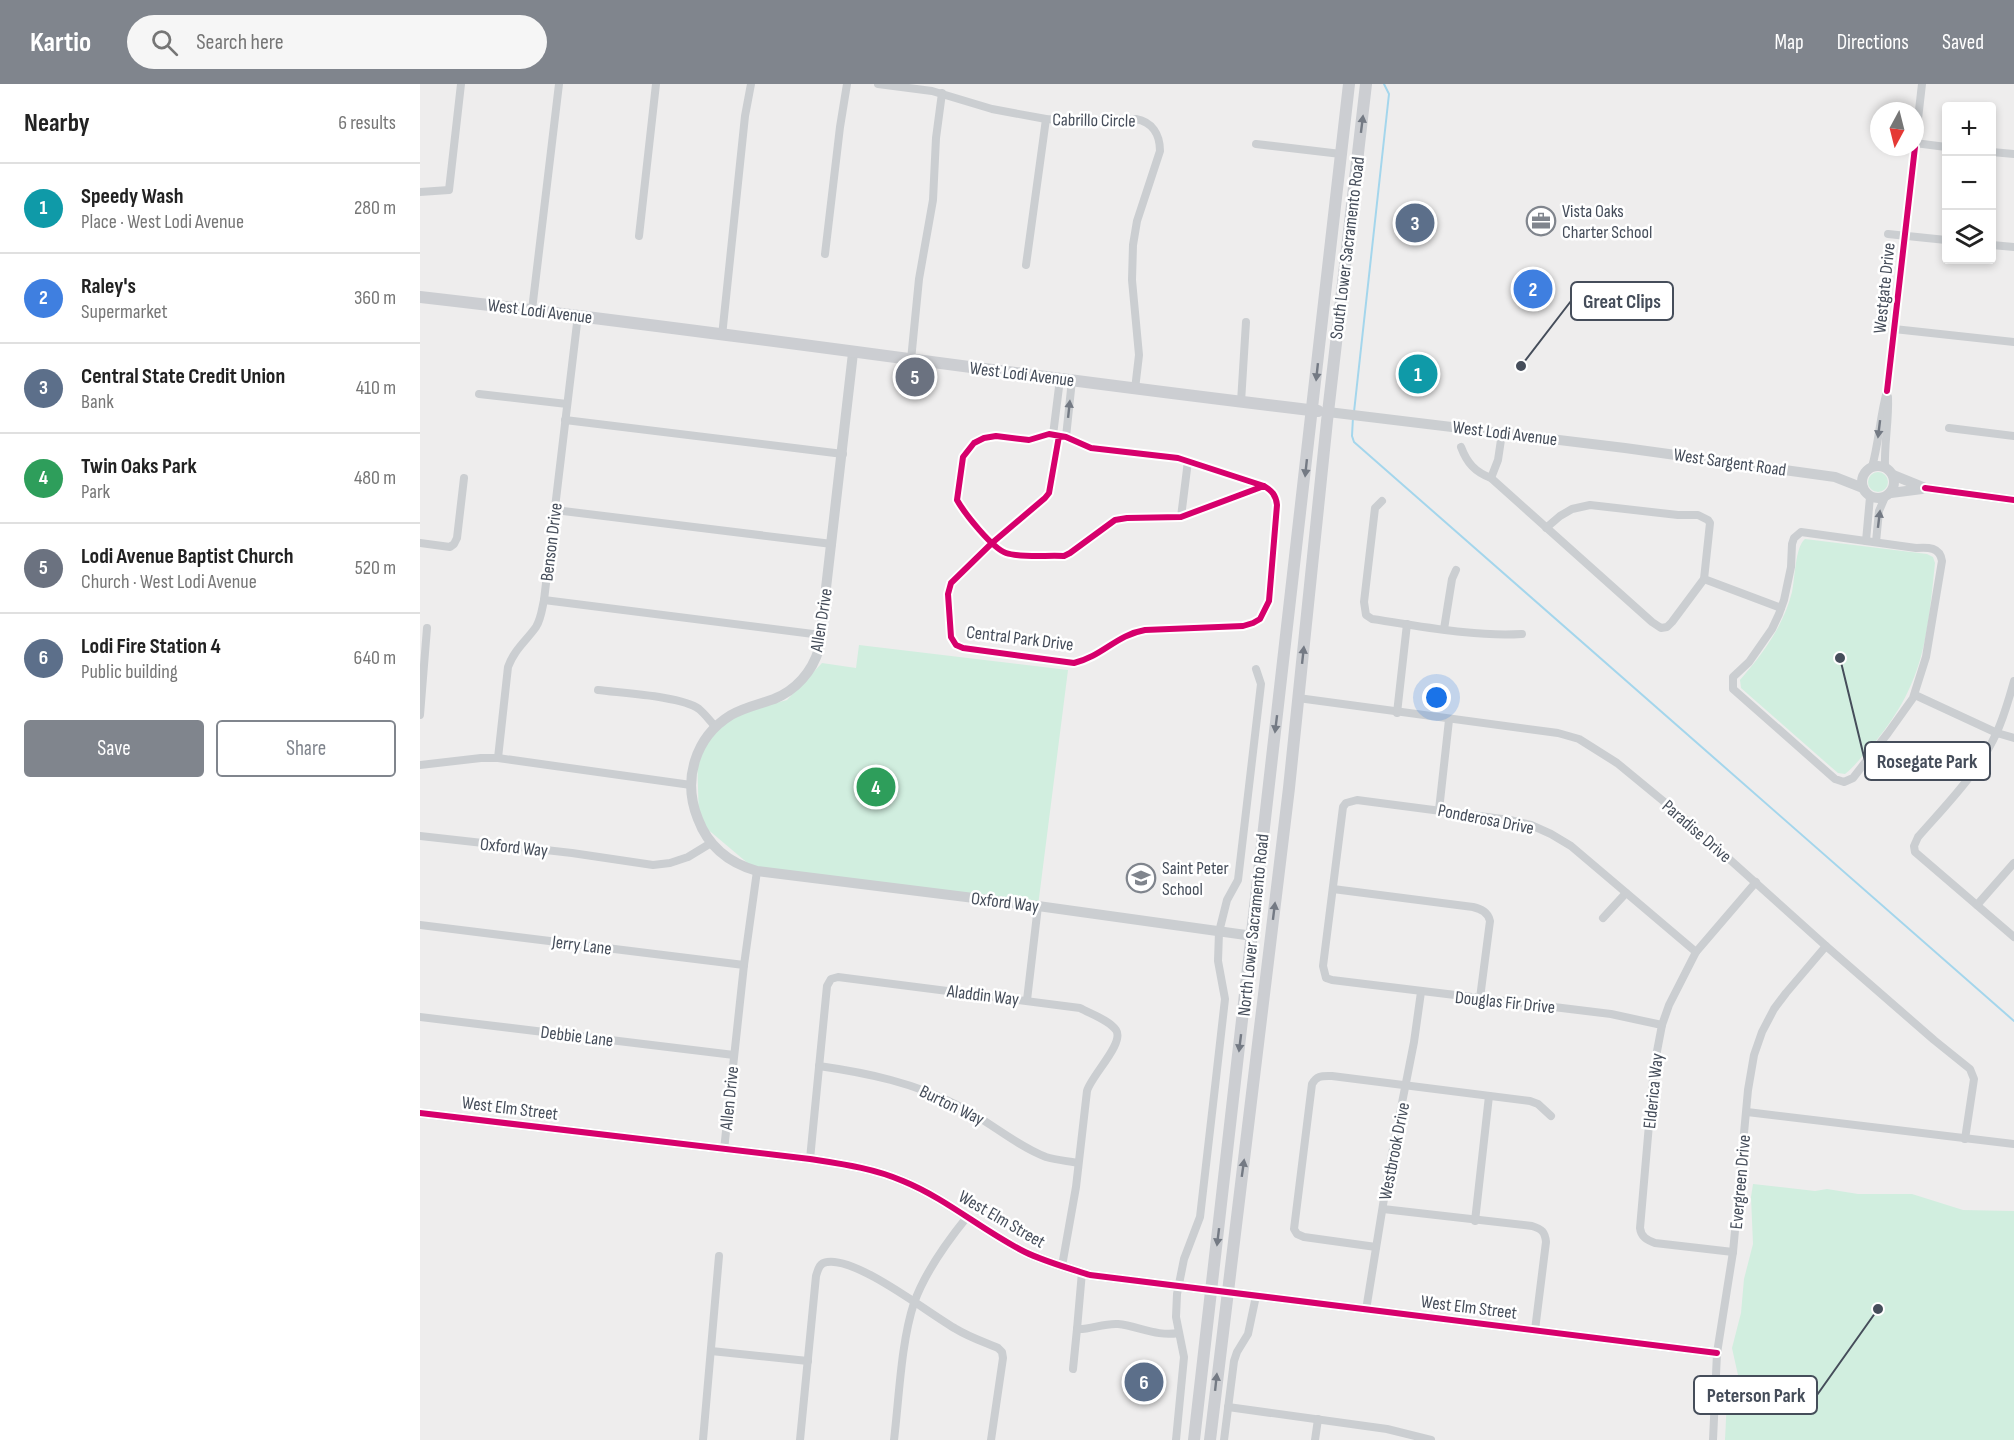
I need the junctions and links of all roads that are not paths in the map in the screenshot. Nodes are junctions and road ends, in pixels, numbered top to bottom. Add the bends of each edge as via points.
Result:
1 (461, 84) edge
2 (559, 84) edge
3 (657, 84) edge
4 (751, 84) edge
5 (847, 84) edge
6 (878, 84) edge
7 (1349, 84) edge
8 (1366, 84) edge
9 (1922, 84) edge
10 (942, 93) junction
11 (1920, 102) edge
12 (1046, 119) junction
13 (1256, 144) dead end
14 (1924, 146) edge
15 (1942, 147) edge
16 (1996, 152) edge
17 (1341, 154) junction
18 (2014, 154) edge
19 (1914, 156) edge
20 (1339, 176) junction
21 (420, 192) edge
22 (1888, 234) dead end
23 (639, 236) dead end
24 (1904, 236) junction
25 (1942, 240) edge
26 (1996, 246) edge
27 (2014, 248) edge
28 (825, 254) dead end
29 (1346, 258) junction
30 (1026, 265) dead end
31 (420, 297) edge
32 (532, 310) junction
33 (578, 315) junction
34 (1246, 322) dead end
35 (1894, 329) junction
36 (722, 336) junction
37 (2014, 342) edge
38 (853, 353) junction
39 (911, 360) junction
40 (1066, 380) junction
41 (1135, 389) junction
42 (1887, 391) junction
43 (479, 393) dead end
44 (1241, 402) junction
45 (567, 404) junction
46 (1312, 410) junction
47 (1328, 412) junction
48 (566, 420) junction
49 (1949, 428) dead end
50 (1502, 433) junction
51 (1059, 436) junction
52 (2014, 436) edge
53 (1461, 447) dead end
54 (1625, 448) joint
55 (843, 454) junction
56 (1188, 461) junction
57 (1868, 470) junction
58 (1889, 471) junction
59 (1835, 477) junction
60 (464, 478) dead end
61 (1491, 478) junction
62 (1264, 486) junction
63 (1925, 488) junction
64 (1866, 492) junction
65 (1888, 495) junction
66 (2014, 500) edge
67 (1382, 501) dead end
68 (555, 510) junction
69 (1181, 517) junction
70 (1546, 528) junction
71 (1866, 541) junction
72 (1876, 542) junction
73 (420, 543) edge
74 (992, 543) junction
75 (832, 544) junction
76 (1456, 570) dead end
77 (1704, 579) junction
78 (544, 600) junction
79 (1781, 608) junction
80 (1407, 624) junction
81 (427, 628) dead end
82 (1444, 629) junction
83 (1522, 634) dead end
84 (821, 635) junction
85 (1284, 665) junction
86 (1256, 669) dead end
87 (2014, 681) edge
88 (598, 690) dead end
89 (1915, 695) junction
90 (1298, 698) junction
91 (1397, 713) junction
92 (420, 715) edge
93 (1449, 720) junction
94 (715, 726) junction
95 (1996, 733) junction
96 (2014, 738) edge
97 (498, 758) junction
98 (420, 765) edge
99 (691, 785) junction
100 (1439, 810) junction
101 (420, 836) edge
102 (711, 843) junction
103 (2014, 863) edge
104 (757, 871) junction
105 (1756, 882) junction
106 (1333, 890) junction
107 (1626, 893) junction
108 (1977, 905) junction
109 (1038, 906) junction
110 (1603, 918) dead end
111 (420, 925) edge
112 (1219, 932) junction
113 (1253, 936) junction
114 (2014, 937) edge
115 (1826, 946) junction
116 (1696, 952) junction
117 (744, 965) junction
118 (1421, 992) junction
119 (1480, 998) junction
120 (1026, 1000) junction
121 (1261, 1016) junction
122 (420, 1017) edge
123 (1662, 1025) junction
124 (734, 1055) junction
125 (819, 1066) junction
126 (1406, 1086) junction
127 (1489, 1096) junction
128 (1747, 1112) junction
129 (420, 1113) edge
130 (1551, 1116) dead end
131 (1965, 1139) junction
132 (2014, 1144) edge
133 (724, 1150) junction
134 (810, 1159) junction
135 (1078, 1163) junction
136 (1383, 1209) junction
137 (967, 1217) junction
138 (1475, 1221) junction
139 (1376, 1247) junction
140 (1733, 1252) junction
141 (719, 1256) dead end
142 (1062, 1266) junction
143 (1082, 1272) junction
144 (1178, 1285) junction
145 (1212, 1291) junction
146 (1227, 1293) junction
147 (1256, 1296) junction
148 (915, 1302) junction
149 (1366, 1310) junction
150 (1077, 1329) junction
151 (1535, 1330) junction
152 (1178, 1333) junction
153 (711, 1351) junction
154 (1717, 1353) junction
155 (808, 1361) junction
156 (1073, 1369) dead end
157 (1228, 1407) junction
158 (1318, 1419) junction
159 (703, 1440) edge
160 (800, 1440) edge
161 (894, 1440) edge
162 (992, 1440) edge
163 (1176, 1440) edge
164 (1194, 1440) edge
165 (1210, 1440) edge
166 (1224, 1440) edge
167 (1315, 1440) edge
168 (1431, 1440) edge
169 (1713, 1440) edge

1 - 21 street via 449,190
2 - 32 street
3 - 23 street
4 - 36 street
5 - 28 street
6 - 10 street, Cabrillo Circle
7 - 17 main road, South Lower Sacramento Road
29 -> 8 main road, South Lower Sacramento Road
9 - 11 street, Westgate Drive
10 - 12 street, Cabrillo Circle via 992,109
10 - 39 street via 933,200 919,279
12 - 30 street
12 - 41 street, Cabrillo Circle via 1142,120 1151,125 1159,140 1159,156 1133,245 1139,355
13 - 17 street
14 - 15 street
16 - 18 street
17 - 20 main road, South Lower Sacramento Road
19 - 24 street, Westgate Drive
20 - 29 main road via 1344,187 1338,250
20 -> 46 main road, South Lower Sacramento Road
22 - 24 street
24 - 25 street
24 - 35 street, Westgate Drive
26 - 27 street
29 - 47 main road, South Lower Sacramento Road
31 - 32 main road, West Lodi Avenue
32 - 33 main road, West Lodi Avenue
33 - 36 main road, West Lodi Avenue
33 - 45 street, Benson Drive
34 - 44 street
35 - 37 street
35 - 42 street, Westgate Drive
36 - 38 main road, West Lodi Avenue
38 - 39 main road, West Lodi Avenue
38 - 55 street, Allen Drive
39 - 40 main road, West Lodi Avenue
40 - 41 main road, West Lodi Avenue
51 -> 40 street, Central Park Drive
40 - 51 street, Central Park Drive
41 - 44 main road, West Lodi Avenue
42 -> 57 street, Westgate Drive via 1876,453
42 - 58 street, Westgate Drive via 1885,453
43 - 45 street
44 - 46 main road, West Lodi Avenue
45 - 48 street, Benson Drive
46 - 47 main road, West Lodi Avenue
46 -> 85 main road, North Lower Sacramento Road
47 - 50 street, West Lodi Avenue
90 -> 47 main road, North Lower Sacramento Road
48 - 55 street
48 - 68 street, Benson Drive
49 - 52 street
50 - 54 street, West Lodi Avenue
50 - 61 street
51 - 56 street via 1091,448
51 - 74 street, Central Park Drive via 1049,493
51 - 74 street via 1049,434 1029,440 984,438 974,443 963,457 957,500
53 - 61 street via 1470,465
54 - 59 street, West Sargent Road
55 - 75 street, Allen Drive
56 - 62 street
56 - 69 street
57 - 58 street
57 - 59 street, West Sargent Road
57 - 64 street via 1862,478
58 - 63 street
58 - 65 street via 1895,484
59 - 64 street, West Sargent Road
60 - 73 street via 454,544 450,547
61 - 70 street
62 - 69 street
62 - 74 street, Central Park Drive via 1272,491 1277,505 1269,601 1260,619 1243,626 1132,632 1090,659 1074,663 956,645 951,637 948,611 951,583
63 - 65 street
63 - 66 street
64 - 65 street via 1880,499
64 - 71 street
72 -> 65 street via 1879,511
67 - 80 street via 1375,508 1364,612 1372,619
68 - 75 street
68 - 78 street, Benson Drive
69 - 74 street via 1115,520 1064,556 1004,553
70 - 77 street via 1661,628 1672,622
70 - 77 street via 1572,509 1590,505 1698,515 1708,520 1710,529
71 - 72 street
71 - 79 street via 1797,534
72 - 89 street via 1931,548 1942,561 1930,641
75 - 84 street, Allen Drive
76 - 82 street
77 - 79 street
78 - 84 street
78 - 97 street, Benson Drive via 536,627 508,667
79 - 89 street via 1749,662 1733,677 1735,693 1835,780 1844,783 1853,778
80 - 82 street
80 - 91 street
81 - 92 street
82 - 83 street
84 - 94 street, Allen Drive via 816,658 793,688 746,707
85 - 90 main road via 1287,691
85 -> 113 main road, North Lower Sacramento Road
86 - 112 street via 1261,684 1238,880 1227,900
87 - 95 street
88 - 94 street via 691,705
89 - 95 street
90 - 91 street, Paradise Drive
121 -> 90 main road, North Lower Sacramento Road
91 - 93 street, Paradise Drive
93 - 100 street
93 - 105 street, Paradise Drive via 1579,739 1617,763
94 - 99 street, Allen Drive via 695,759
95 - 96 street
95 - 108 street via 1969,777 1914,846 1915,852
97 - 98 street
97 - 99 street
99 - 102 street, Allen Drive via 693,808
100 - 106 street, Ponderosa Drive via 1357,800 1344,805
100 - 107 street, Ponderosa Drive via 1531,825 1571,846
101 - 102 street, Oxford Way via 653,865 688,857
102 - 104 street, Allen Drive via 737,863
103 - 108 street
104 - 109 street, Oxford Way
104 - 117 street, Allen Drive
105 - 115 street, Paradise Drive
105 - 116 street, Elderica Way
106 - 118 street, Douglas Fir Drive via 1326,978
106 - 119 street via 1482,910 1490,921
107 - 110 street
107 - 116 street, Ponderosa Drive
108 - 114 street
109 - 112 street, Oxford Way
109 - 120 street
111 - 117 street, Jerry Lane
112 - 113 street, Oxford Way
112 - 144 street via 1219,969 1225,999 1215,1087 1200,1216
113 - 121 main road via 1261,944
113 -> 145 main road, North Lower Sacramento Road
115 - 128 street, Evergreen Drive via 1767,1021 1754,1055
115 - 131 street, Paradise Drive via 1970,1069 1974,1079
116 - 123 street, Elderica Way
117 - 124 street, Allen Drive
118 - 119 street, Douglas Fir Drive
118 - 126 street, Westbrook Drive
119 - 123 street, Douglas Fir Drive via 1611,1014
120 - 125 street, Aladdin Way via 834,978 827,986
120 - 135 street, Aladdin Way via 1080,1008 1116,1030 1115,1047 1088,1086
146 -> 121 main road, North Lower Sacramento Road
122 - 124 street, Debbie Lane
123 - 140 street, Elderica Way via 1654,1067 1641,1232 1655,1243
124 - 133 street, Allen Drive
125 - 134 street
125 - 135 street, Burton Way via 877,1075 920,1088 1048,1158
126 - 127 street
126 - 136 street, Westbrook Drive
126 - 139 street via 1332,1076 1321,1076 1312,1084 1294,1229 1297,1234 1311,1238
127 - 130 street via 1539,1104
127 - 138 street
128 - 131 street
128 - 140 street, Evergreen Drive
129 - 133 street, West Elm Street
131 - 132 street
133 - 134 street, West Elm Street
134 - 137 street, West Elm Street via 861,1167 904,1181
135 - 142 street
136 - 138 street
136 - 139 street, Westbrook Drive
137 - 142 street, West Elm Street via 1025,1252
137 - 148 street via 941,1252
138 - 151 street via 1532,1226 1545,1234
139 - 149 street, Westbrook Drive
140 - 154 street, Evergreen Drive
141 - 153 street
142 - 143 street, West Elm Street
143 - 144 street, West Elm Street
143 - 150 street
144 - 145 street, West Elm Street
144 - 152 street
145 - 146 street, West Elm Street
145 - 164 main road, North Lower Sacramento Road
146 - 147 street, West Elm Street
165 -> 146 main road, North Lower Sacramento Road
147 - 149 street, West Elm Street
147 - 157 street via 1248,1334 1234,1361
148 - 155 street via 864,1272 831,1262 822,1264 816,1275
148 - 161 street
148 - 162 street via 1002,1352
149 - 151 street, West Elm Street
150 - 152 street via 1119,1324 1164,1334
150 - 156 street
151 - 154 street, West Elm Street
152 - 163 street via 1184,1357
153 - 155 street
153 - 159 street
154 - 169 street, Evergreen Drive
155 - 160 street
157 - 158 street
157 - 166 street
158 - 167 street
158 - 168 street

